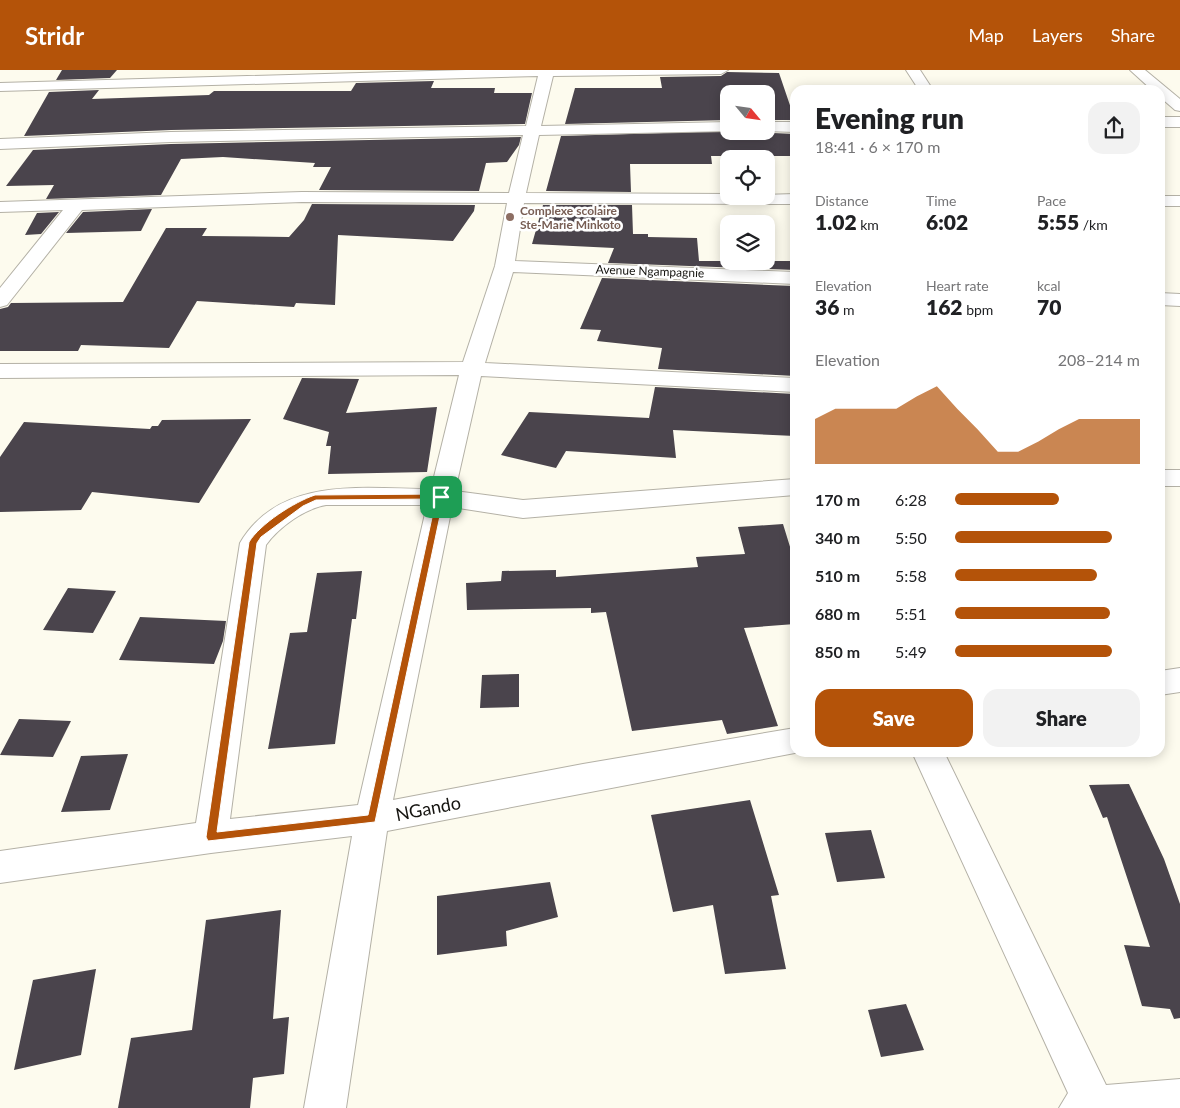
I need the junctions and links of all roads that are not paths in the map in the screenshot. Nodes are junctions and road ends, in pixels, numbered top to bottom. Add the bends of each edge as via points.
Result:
1 (721, 70) edge
2 (913, 70) edge
3 (1137, 70) edge
4 (546, 71) edge
5 (923, 85) edge
6 (1154, 85) edge
7 (0, 88) edge
8 (1165, 94) edge
9 (1180, 107) edge
10 (1165, 122) edge
11 (1180, 122) edge
12 (790, 126) edge
13 (720, 127) edge
14 (775, 127) edge
15 (534, 131) junction
16 (0, 144) edge
17 (516, 198) junction
18 (790, 199) edge
19 (1165, 200) edge
20 (1180, 201) edge
21 (78, 203) junction
22 (0, 206) edge
23 (505, 266) junction
24 (790, 278) edge
25 (1165, 299) edge
26 (1180, 300) edge
27 (0, 301) edge
28 (472, 369) junction
29 (0, 371) edge
30 (790, 385) edge
31 (1165, 478) edge
32 (1180, 478) edge
33 (790, 487) edge
34 (441, 497) junction
35 (1180, 680) edge
36 (1165, 682) edge
37 (790, 742) edge
38 (930, 757) edge
39 (372, 819) junction
40 (211, 837) junction
41 (0, 867) edge
42 (1180, 1099) edge
43 (1091, 1107) edge
44 (325, 1108) edge

1 - 4 street
2 - 5 street
3 - 6 street
4 - 7 street
4 - 15 street
8 - 9 street
10 - 11 street
12 - 14 street
13 - 15 street
15 - 16 street via 180,137
15 - 17 street
17 - 18 street
17 - 21 street via 302,197
17 - 23 street
19 - 20 street
21 - 22 street
21 - 27 street
23 - 24 street, Avenue Ngampagnie
23 - 28 street
25 - 26 street
28 - 29 street
28 - 30 street
28 - 34 street
31 - 32 street
33 - 34 street via 523,509
34 - 39 street
34 - 40 street via 315,498 300,504 253,542
35 - 36 street
37 - 39 street, NGando
38 - 43 street
39 - 40 street, NGando
39 - 44 street
40 - 41 street, NGando
42 - 43 street

